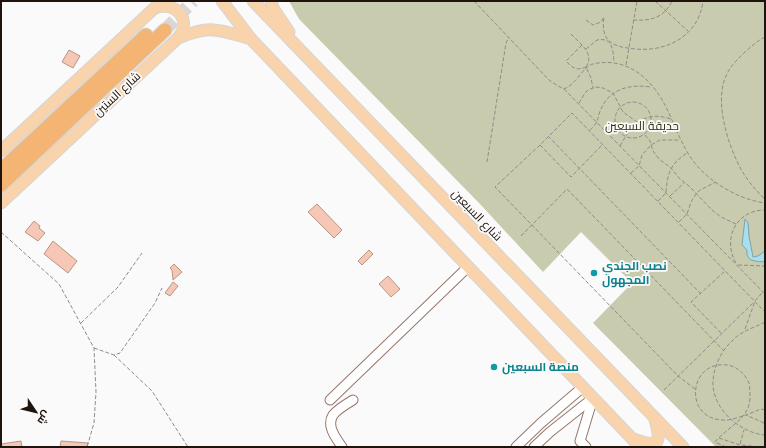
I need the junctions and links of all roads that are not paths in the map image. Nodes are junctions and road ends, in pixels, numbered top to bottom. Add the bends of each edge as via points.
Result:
1 (222, 1) edge
2 (253, 1) edge
3 (271, 1) edge
4 (158, 5) edge
5 (178, 38) junction
6 (251, 39) junction
7 (305, 56) junction
8 (1, 151) edge
9 (1, 170) edge
10 (1, 185) edge
11 (1, 203) edge
12 (468, 267) junction
13 (583, 387) junction
14 (594, 398) junction
15 (330, 400) dead end
16 (353, 400) dead end
17 (655, 418) junction
18 (632, 438) junction
19 (342, 447) edge
20 (516, 447) edge
21 (534, 447) edge
22 (586, 447) edge
23 (640, 447) edge
24 (683, 447) edge

1 - 6 main road
2 - 7 main road, شارع السبعين
3 - 7 main road
4 - 5 main road via 168,5 180,12 184,25
4 - 8 main road
5 - 6 main road, شارع الستين via 196,31 213,29
5 - 11 main road, شارع الستين
6 - 12 main road
7 - 17 main road, شارع السبعين
9 - 10 highway, شارع الستين via 162,26
12 - 13 main road
12 - 15 street
13 - 14 main road
13 - 20 street
14 - 18 main road
14 - 21 street
14 - 22 street via 580,441
16 - 19 street via 333,415 330,425
17 - 18 main road via 659,435 655,444 647,445
17 - 24 main road, شارع السبعين
18 - 23 main road

